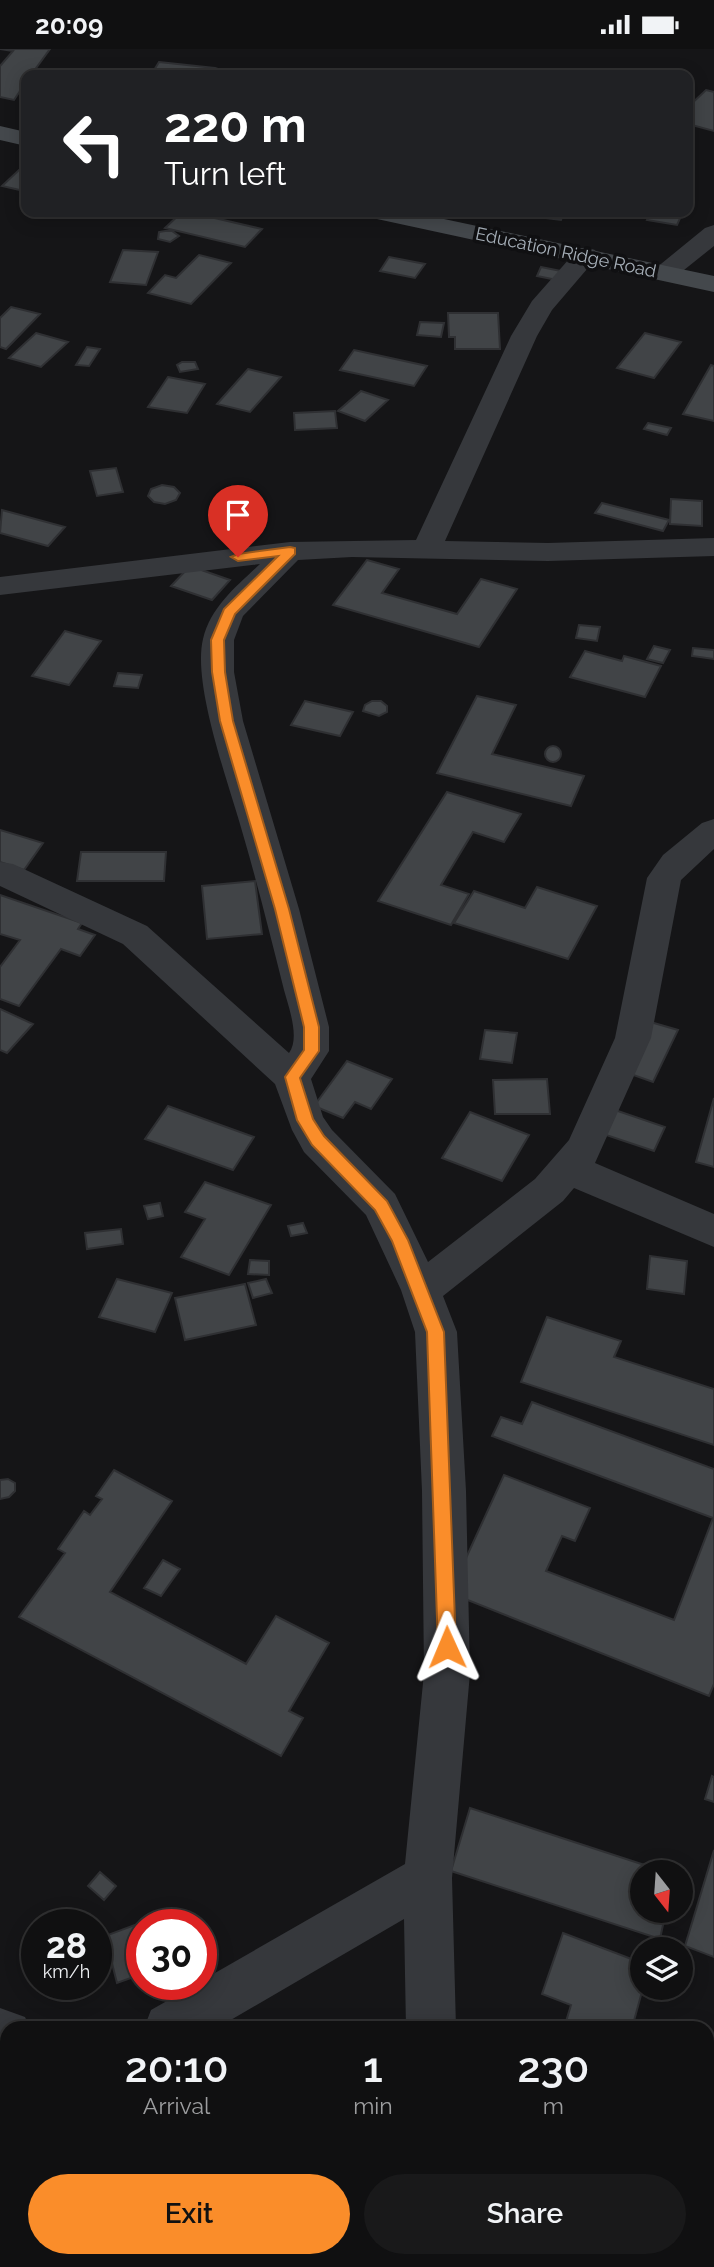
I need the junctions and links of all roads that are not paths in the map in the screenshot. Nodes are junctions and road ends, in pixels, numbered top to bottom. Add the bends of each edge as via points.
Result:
1 (0, 133) edge
2 (21, 138) edge
3 (401, 217) edge
4 (714, 233) edge
5 (586, 255) junction
6 (666, 273) junction
7 (714, 284) edge
8 (714, 547) edge
9 (290, 551) junction
10 (426, 551) junction
11 (0, 586) edge
12 (714, 831) edge
13 (0, 874) edge
14 (292, 1077) junction
15 (570, 1168) junction
16 (714, 1231) edge
17 (421, 1290) junction
18 (428, 1878) junction
19 (181, 2021) edge
20 (431, 2021) edge

1 - 2 main road
3 - 5 main road, Education Ridge Road
4 - 6 street
5 - 6 main road, Education Ridge Road
5 - 10 street via 541,307 524,335
6 - 7 main road, Education Ridge Road
8 - 10 street
9 - 10 street
9 - 11 street
9 - 14 street via 229,612 218,640 218,672 227,721 311,1027 311,1051
12 - 15 street via 664,878 633,1038 584,1149
13 - 14 street via 13,876 135,935
14 - 17 street via 305,1120 318,1141 381,1205
15 - 16 street
15 - 17 street via 549,1190
17 - 18 street via 436,1332 447,1673
18 - 19 street
18 - 20 street

